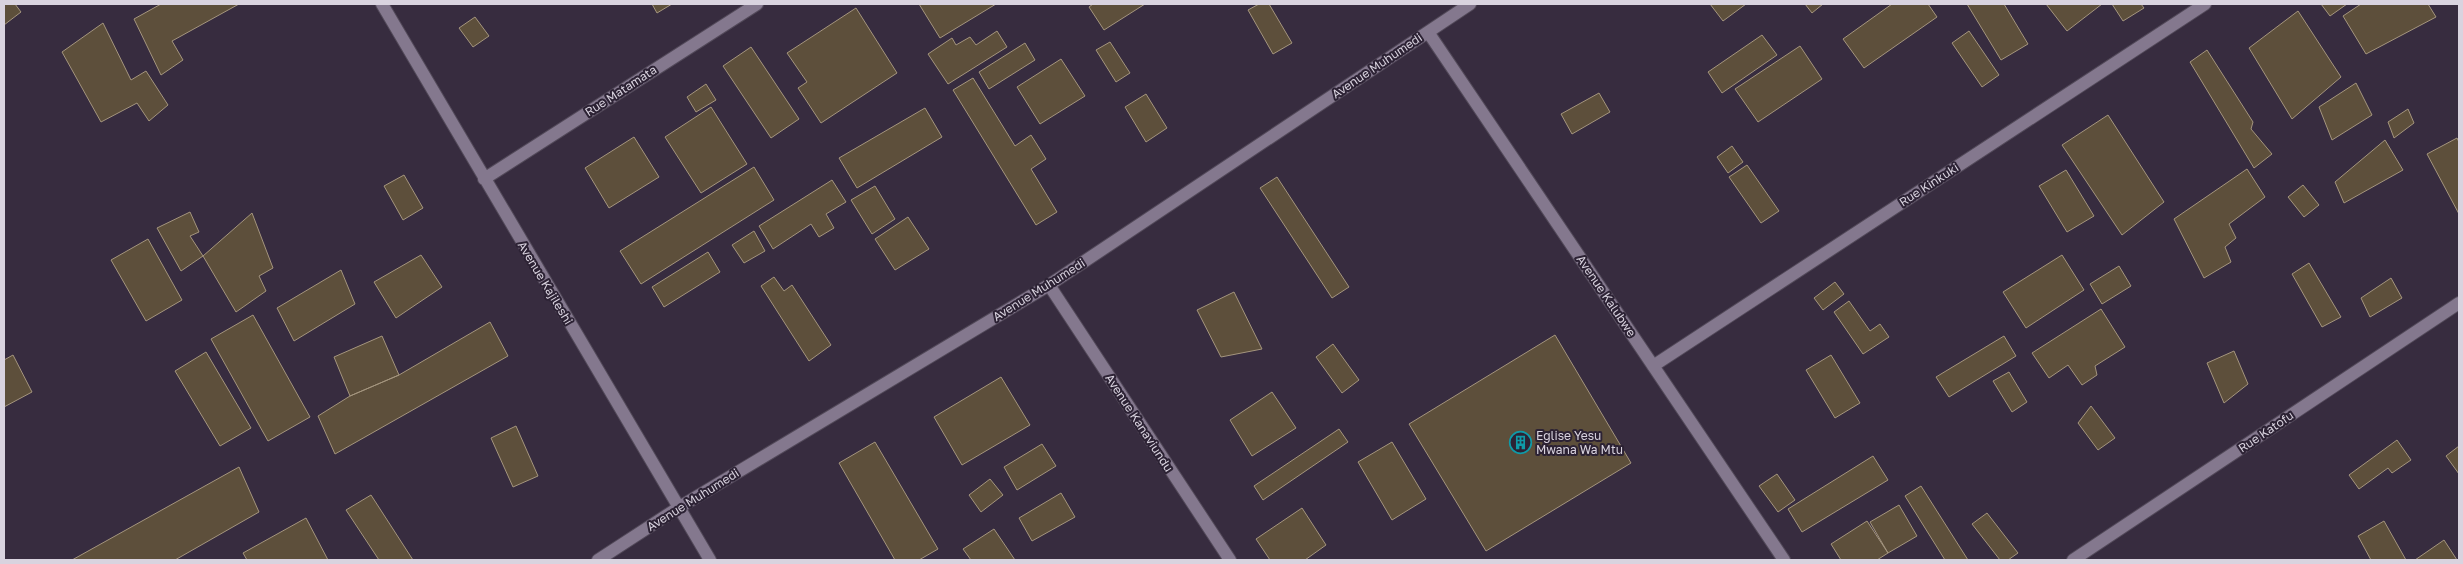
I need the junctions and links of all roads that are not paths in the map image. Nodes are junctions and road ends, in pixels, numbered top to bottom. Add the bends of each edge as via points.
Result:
1 (382, 4) edge
2 (757, 4) edge
3 (1470, 4) edge
4 (2205, 4) edge
5 (1428, 32) junction
6 (484, 179) junction
7 (1049, 285) junction
8 (2459, 303) edge
9 (1653, 366) junction
10 (678, 508) junction
11 (598, 560) edge
12 (710, 560) edge
13 (1230, 560) edge
14 (1784, 560) edge
15 (2073, 560) edge

1 - 6 street, Avenue Kajileshi
2 - 6 street, Rue Matamata
3 - 5 street, Avenue Muhumedi
4 - 9 street, Rue Kinkuki
5 - 7 street, Avenue Muhumedi
5 - 9 street, Avenue Kalubwe
6 - 10 street, Avenue Kajileshi
7 - 10 street, Avenue Muhumedi
7 - 13 street, Avenue Kanaviundu
8 - 15 street, Rue Katofu
9 - 14 street, Avenue Kalubwe
10 - 11 street, Avenue Muhumedi
10 - 12 street, Avenue Kajileshi

